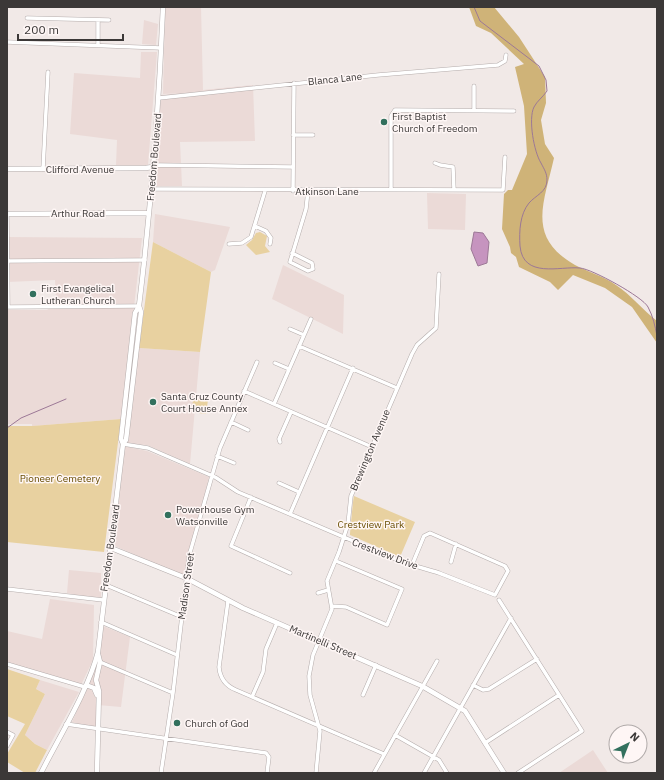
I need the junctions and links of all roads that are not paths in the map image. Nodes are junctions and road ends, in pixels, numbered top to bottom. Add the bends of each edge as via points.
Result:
1 (163, 7) edge
2 (27, 18) dead end
3 (109, 20) dead end
4 (98, 21) junction
5 (7, 42) edge
6 (98, 45) junction
7 (161, 48) junction
8 (506, 55) dead end
9 (48, 72) dead end
10 (294, 83) junction
11 (474, 86) dead end
12 (158, 98) junction
13 (474, 110) junction
14 (514, 111) dead end
15 (293, 135) junction
16 (313, 135) dead end
17 (504, 157) dead end
18 (435, 163) dead end
19 (152, 167) junction
20 (293, 167) junction
21 (7, 169) edge
22 (43, 169) junction
23 (151, 189) junction
24 (390, 189) junction
25 (454, 190) junction
26 (265, 191) junction
27 (293, 191) junction
28 (308, 191) junction
29 (149, 213) junction
30 (7, 214) edge
31 (255, 226) junction
32 (229, 244) dead end
33 (270, 244) dead end
34 (292, 253) junction
35 (145, 260) junction
36 (7, 261) edge
37 (439, 274) dead end
38 (139, 306) junction
39 (8, 307) edge
40 (311, 319) dead end
41 (290, 329) dead end
42 (304, 336) junction
43 (300, 346) junction
44 (257, 362) dead end
45 (275, 363) dead end
46 (353, 368) junction
47 (289, 369) junction
48 (397, 388) junction
49 (244, 391) junction
50 (274, 404) junction
51 (291, 412) junction
52 (231, 422) junction
53 (327, 427) junction
54 (248, 430) dead end
55 (280, 442) dead end
56 (123, 444) junction
57 (372, 447) junction
58 (217, 456) junction
59 (234, 463) dead end
60 (211, 475) junction
61 (279, 483) dead end
62 (299, 492) junction
63 (251, 497) junction
64 (290, 514) junction
65 (344, 537) junction
66 (456, 544) junction
67 (111, 548) junction
68 (336, 561) junction
69 (451, 562) dead end
70 (412, 565) junction
71 (290, 573) dead end
72 (186, 578) junction
73 (106, 585) junction
74 (7, 589) edge
75 (328, 590) junction
76 (318, 593) dead end
77 (103, 600) junction
78 (499, 600) dead end
79 (228, 601) junction
80 (332, 606) junction
81 (182, 617) junction
82 (511, 618) junction
83 (101, 622) junction
84 (277, 623) junction
85 (319, 640) junction
86 (98, 652) junction
87 (177, 655) junction
88 (536, 659) junction
89 (437, 661) dead end
90 (100, 662) junction
91 (7, 664) edge
92 (376, 665) junction
93 (473, 685) junction
94 (85, 686) junction
95 (422, 686) junction
96 (173, 693) junction
97 (363, 694) dead end
98 (559, 695) junction
99 (252, 697) junction
100 (98, 699) junction
101 (460, 708) junction
102 (66, 724) junction
103 (319, 726) junction
104 (98, 728) junction
105 (7, 732) edge
106 (395, 735) junction
107 (166, 739) junction
108 (485, 743) junction
109 (7, 746) edge
110 (384, 754) junction
111 (433, 756) junction
112 (41, 773) edge
113 (97, 773) edge
114 (161, 773) edge
115 (267, 773) edge
116 (316, 773) edge
117 (374, 773) edge
118 (424, 773) edge
119 (447, 773) edge
120 (504, 773) edge
121 (518, 773) edge

1 - 7 street, Freedom Boulevard
2 - 4 street
3 - 4 street
4 - 6 street
5 - 6 street
6 - 7 street
7 - 12 street, Freedom Boulevard
8 - 10 street, Blanca Lane via 504,61 498,65
9 - 22 street
10 - 12 street, Blanca Lane
10 - 15 street
11 - 13 street
12 - 19 street, Freedom Boulevard
13 - 14 street
13 - 24 street via 394,111 391,116
15 - 16 street
15 - 20 street
17 - 25 street, Atkinson Lane via 503,190
18 - 25 street via 454,168
19 - 20 street
19 - 22 street, Clifford Avenue
19 - 23 street, Freedom Boulevard
20 - 27 street
21 - 22 street, Clifford Avenue
23 - 26 street, Atkinson Lane
23 - 29 street, Freedom Boulevard
24 - 25 street, Atkinson Lane
24 - 28 street, Atkinson Lane
26 - 27 street, Atkinson Lane
26 - 31 street
27 - 28 street, Atkinson Lane
28 - 34 street via 306,210
29 - 30 street, Arthur Road
29 - 35 street, Freedom Boulevard
30 - 36 street
31 - 32 street via 252,236 246,241
31 - 33 street via 270,235
34 - 34 street via 290,262 308,271 312,270 312,263
35 - 36 street
35 - 38 street, Freedom Boulevard
36 - 39 street
37 - 48 street, Brewington Avenue via 436,328 417,345
38 - 39 street
38 - 56 street, Freedom Boulevard via 134,320 121,439
40 - 42 street
41 - 42 street
42 - 43 street
43 - 46 street
43 - 47 street
44 - 49 street, Madison Street
45 - 47 street
46 - 48 street
46 - 53 street
47 - 50 street
48 - 57 street, Brewington Avenue
49 - 50 street
49 - 52 street, Madison Street
50 - 51 street
51 - 53 street
51 - 55 street
52 - 54 street
52 - 58 street, Madison Street
53 - 57 street
53 - 62 street
56 - 60 street, Crestview Drive via 148,448
56 - 67 street, Freedom Boulevard
57 - 65 street, Brewington Avenue via 350,496 349,518
58 - 59 street
58 - 60 street, Madison Street
60 - 63 street, Crestview Drive via 234,490
60 - 72 street, Madison Street via 189,556
61 - 62 street
62 - 64 street
63 - 64 street, Crestview Drive
63 - 71 street via 231,546
64 - 65 street, Crestview Drive
65 - 68 street, Brewington Avenue
65 - 70 street, Crestview Drive
66 - 69 street
66 - 70 street via 426,534
66 - 70 street, Crestview Drive via 509,569 495,595
67 - 72 street, Martinelli Street
67 - 73 street, Freedom Boulevard
68 - 75 street, Brewington Avenue via 327,579
68 - 80 street via 402,589 387,624 346,607
72 - 79 street, Martinelli Street
72 - 81 street, Madison Street
73 - 77 street, Freedom Boulevard
73 - 81 street
74 - 77 street
75 - 76 street
75 - 80 street, Brewington Avenue
77 - 83 street, Freedom Boulevard
78 - 82 street
79 - 84 street, Martinelli Street
79 - 99 street via 220,674 230,687
80 - 85 street
81 - 87 street, Madison Street
82 - 88 street
82 - 93 street
83 - 86 street, Freedom Boulevard
83 - 87 street
84 - 85 street, Martinelli Street
84 - 99 street via 266,648 263,672
85 - 92 street, Martinelli Street
85 - 103 street via 312,660 309,681 310,695
86 - 90 street, Freedom Boulevard
86 - 94 street, Freedom Boulevard
87 - 96 street, Madison Street
88 - 93 street via 489,689 483,690
88 - 98 street
89 - 95 street
90 - 96 street
90 - 100 street, Freedom Boulevard via 96,682
91 - 94 street
92 - 95 street, Martinelli Street
92 - 97 street
93 - 101 street
94 - 100 street via 94,688
94 - 102 street, Freedom Boulevard
95 - 101 street, Martinelli Street
95 - 106 street
96 - 107 street, Madison Street
98 - 108 street
98 - 121 street via 582,731
99 - 103 street
100 - 104 street, Freedom Boulevard
101 - 108 street, Martinelli Street via 465,710
101 - 111 street
102 - 104 street
102 - 112 street, Freedom Boulevard
103 - 110 street
103 - 116 street via 320,742
104 - 107 street
104 - 113 street, Freedom Boulevard
105 - 109 street via 13,735
106 - 110 street
106 - 111 street
107 - 114 street, Madison Street
107 - 115 street via 266,753 269,756
108 - 120 street, Martinelli Street
110 - 117 street
111 - 118 street
111 - 119 street

